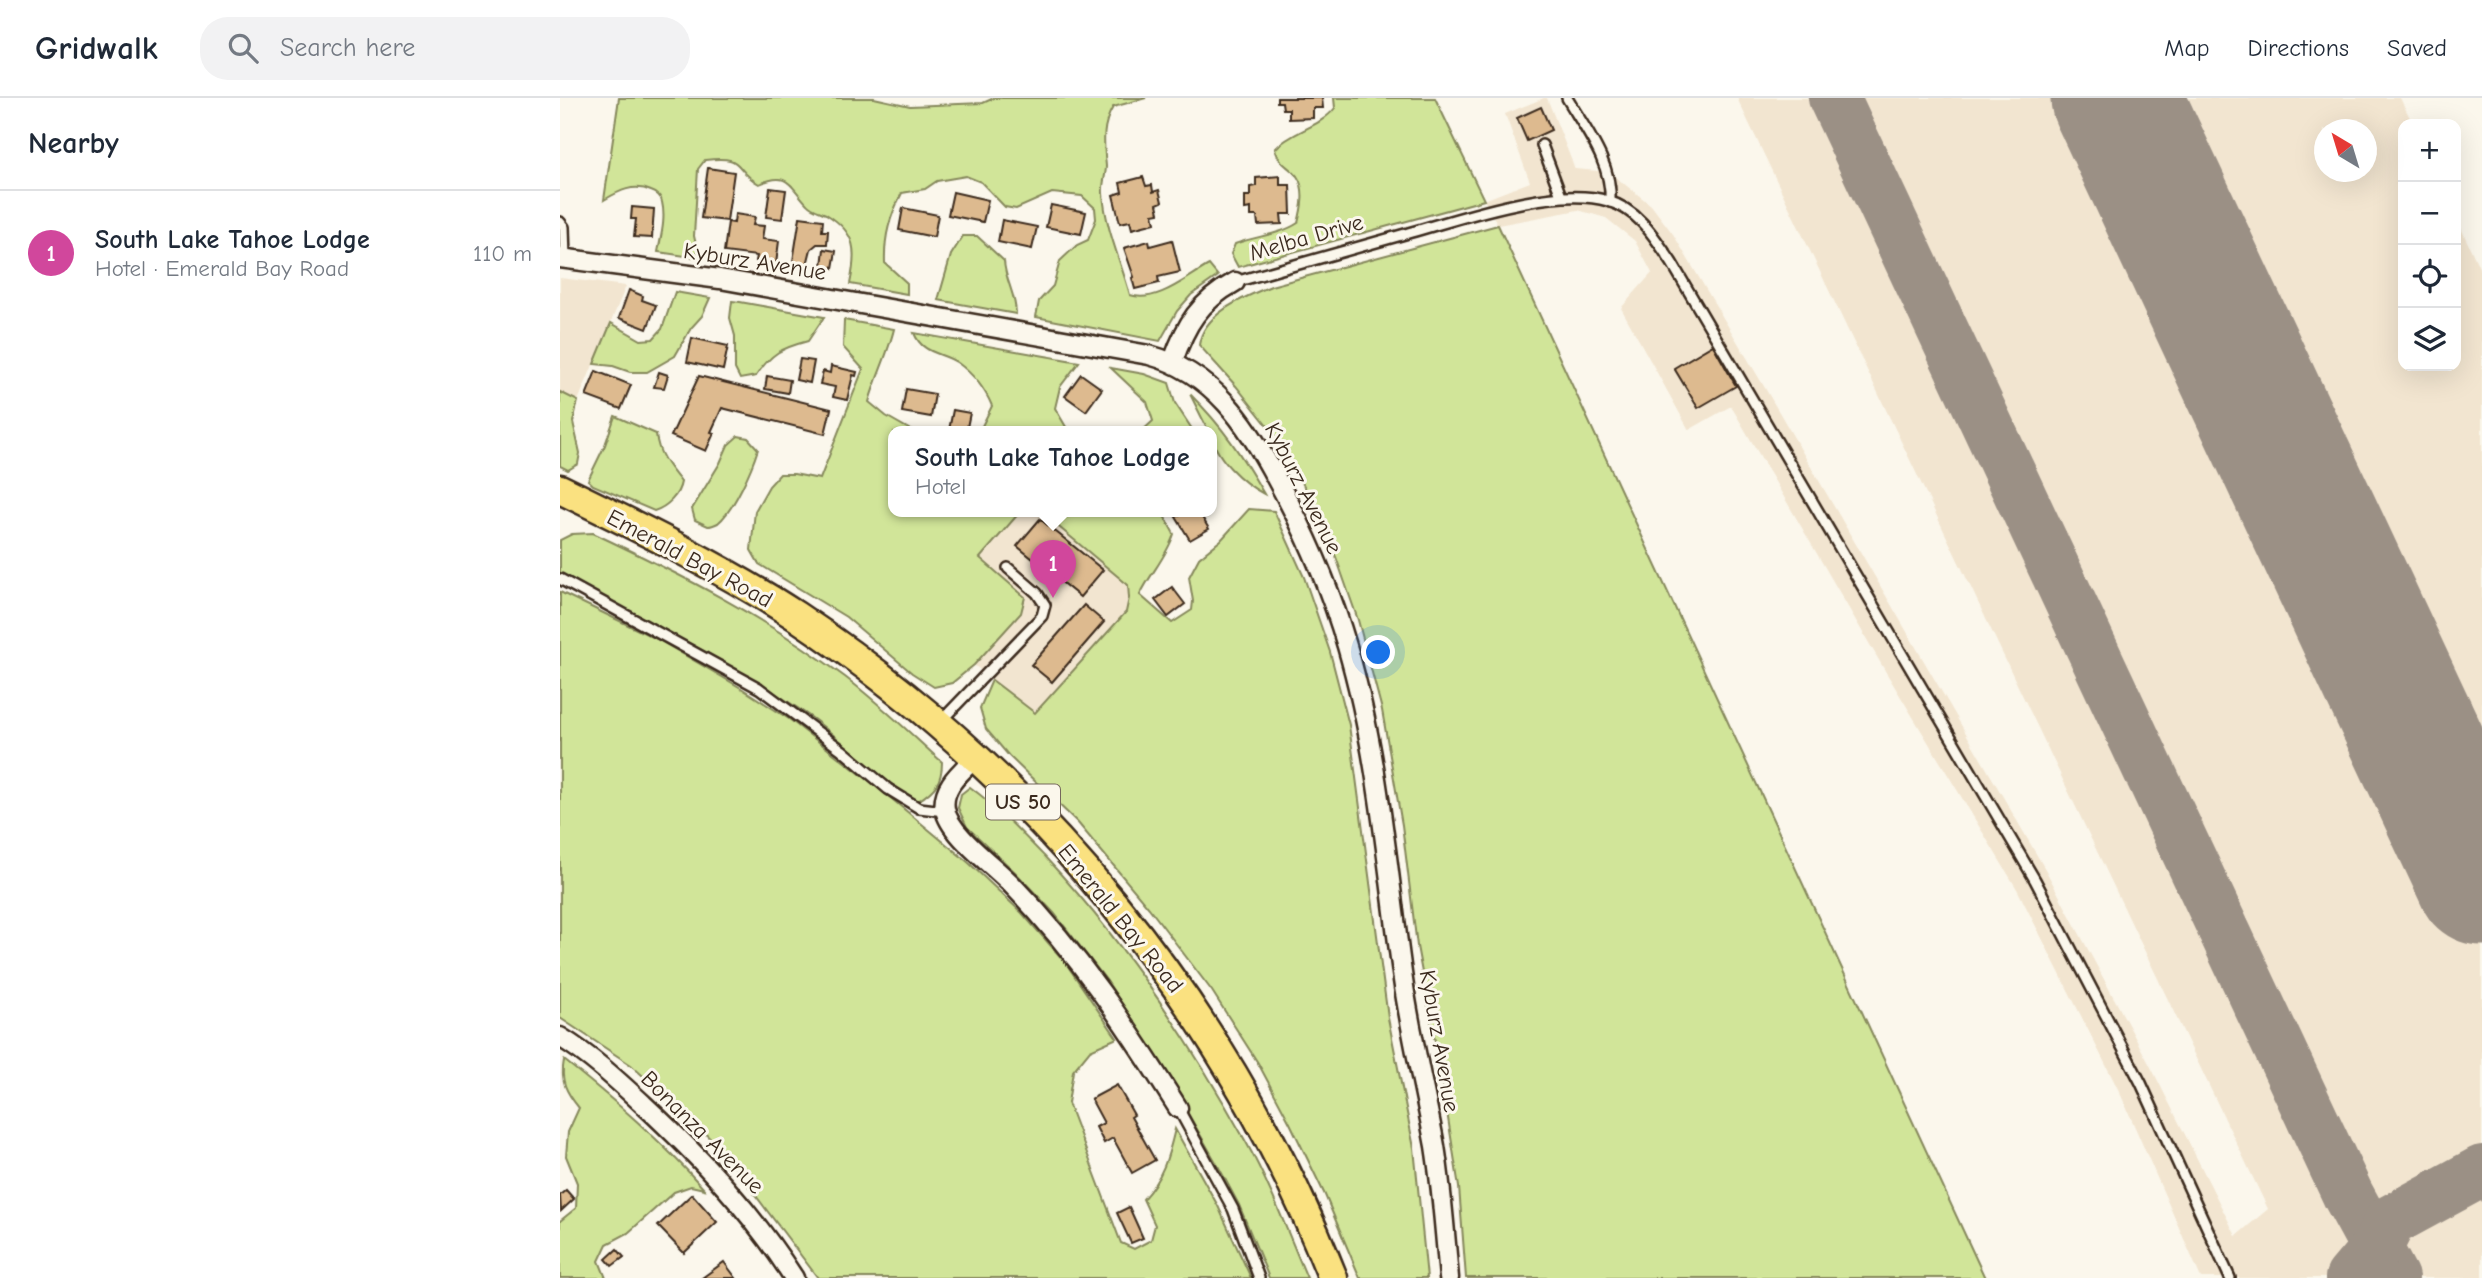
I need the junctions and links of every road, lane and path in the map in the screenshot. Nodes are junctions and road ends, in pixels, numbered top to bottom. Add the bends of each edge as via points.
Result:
1 (1567, 98) edge
2 (1542, 145) dead end
3 (1561, 196) junction
4 (1610, 202) junction
5 (560, 222) edge
6 (563, 259) edge
7 (1234, 282) joint
8 (1173, 361) junction
9 (563, 497) edge
10 (1007, 568) dead end
11 (560, 579) edge
12 (939, 723) junction
13 (976, 757) junction
14 (945, 811) junction
15 (560, 1037) edge
16 (1178, 1108) joint
17 (794, 1278) edge
18 (1259, 1278) edge
19 (1333, 1278) edge
20 (1449, 1278) edge
21 (2230, 1278) edge

1 - 4 lane via 1597,149 1611,187
2 - 3 lane
3 - 4 lane, Melba Drive via 1583,195
3 - 7 lane, Melba Drive via 1490,211
4 - 21 lane via 1633,214 1672,262 2035,880 2141,1083
5 - 6 lane via 564,227
6 - 8 street, Kyburz Avenue via 752,285
7 - 8 street, Melba Drive via 1198,311
8 - 20 street, Kyburz Avenue via 1220,397 1263,454 1313,550 1347,645 1373,763 1405,990 1435,1146
9 - 12 highway, Emerald Bay Road / US 50 via 701,560 761,595
10 - 12 lane via 1037,593 1045,605 1042,615
11 - 14 lane via 759,688 919,808
12 - 13 highway, Emerald Bay Road / US 50
13 - 14 street via 954,779 944,797
13 - 19 highway, Emerald Bay Road / US 50 via 1097,883 1187,1002 1280,1157
14 - 16 street via 951,825 1063,940
15 - 17 street, Bonanza Avenue via 622,1085 707,1164
16 - 18 lane via 1233,1209

